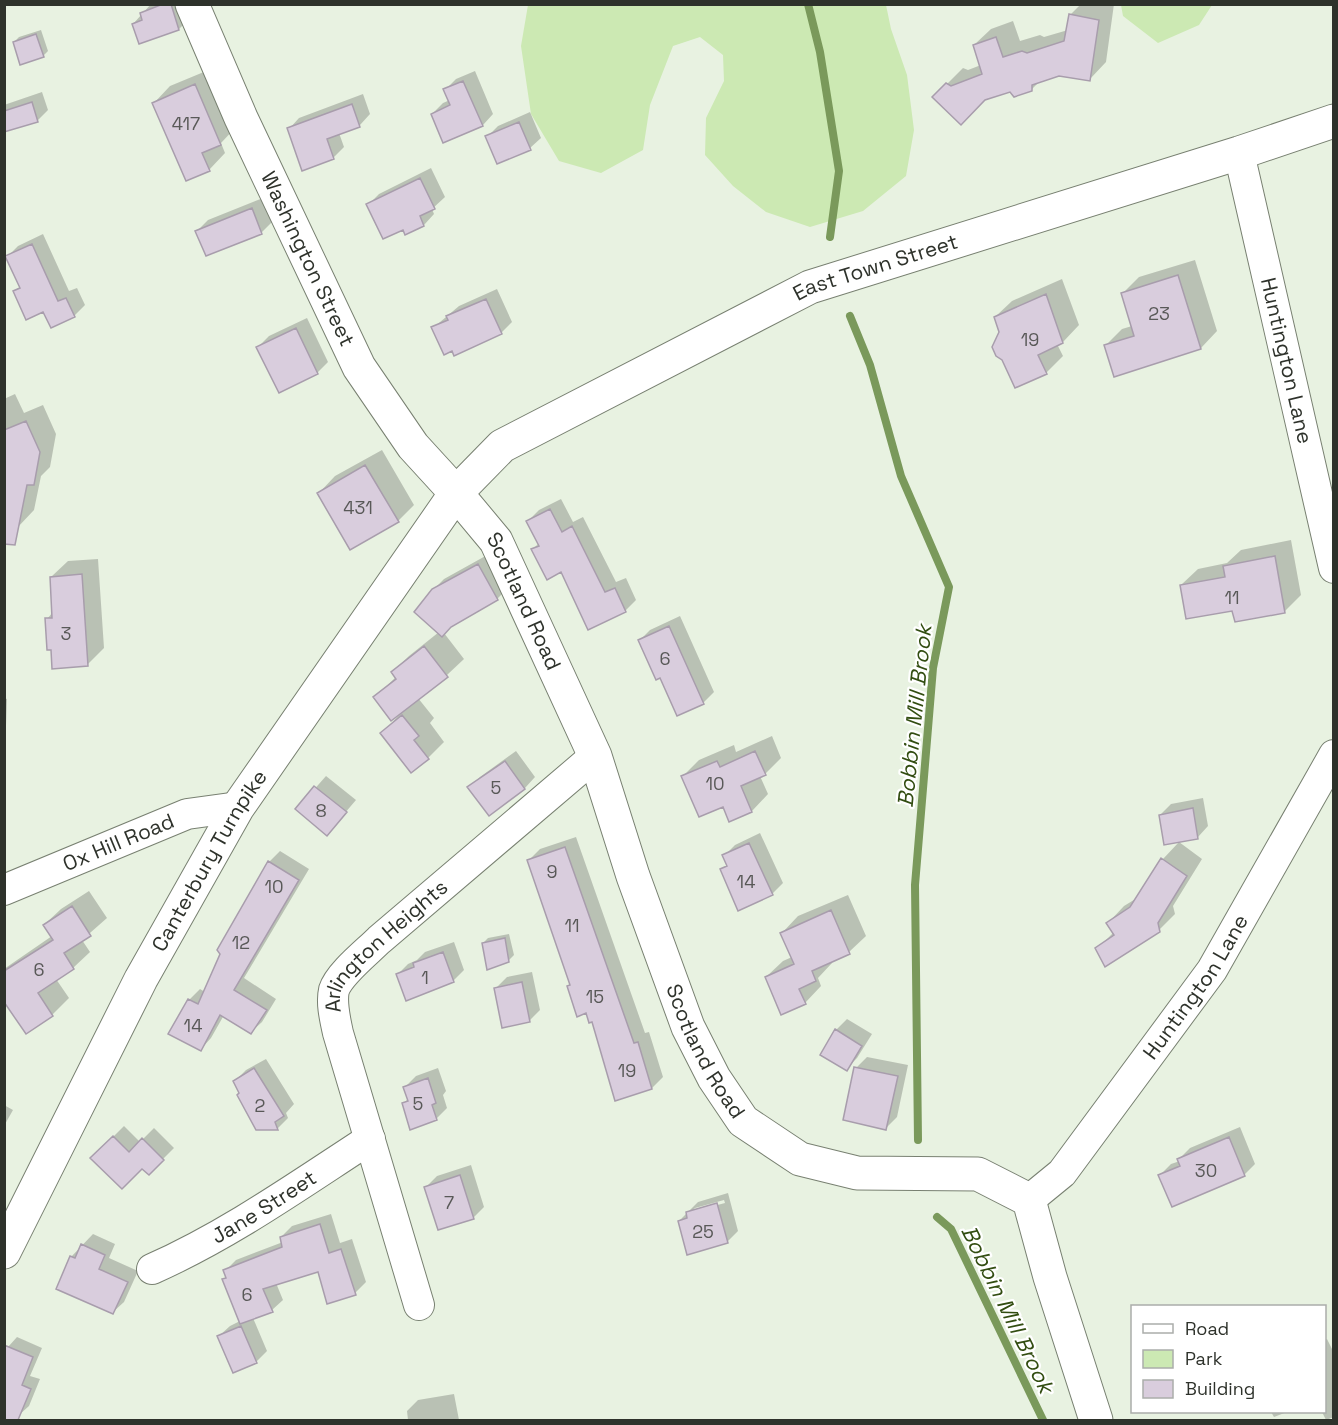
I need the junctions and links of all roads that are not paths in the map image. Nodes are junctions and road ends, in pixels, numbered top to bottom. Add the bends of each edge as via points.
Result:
1 (192, 4) edge
2 (1334, 121) edge
3 (1239, 153) junction
4 (456, 493) junction
5 (1334, 568) edge
6 (1334, 755) edge
7 (595, 756) junction
8 (238, 807) junction
9 (4, 890) edge
10 (370, 1139) junction
11 (1029, 1200) junction
12 (4, 1252) edge
13 (152, 1269) dead end
14 (419, 1305) dead end
15 (1096, 1420) edge

1 - 4 street, Washington Street via 358,367 413,446
2 - 3 street, East Town Street
3 - 4 street, East Town Street via 810,287 502,446
3 - 5 street, Huntington Lane
4 - 7 street, Scotland Road via 496,541
4 - 8 street, Canterbury Turnpike
6 - 11 street, Huntington Lane via 1212,970 1062,1173
7 - 10 street, Arlington Heights via 380,940 336,985 336,1021
7 - 11 street, Scotland Road via 633,876 688,1027 714,1078 743,1121 800,1159 857,1173 978,1174
8 - 9 street, Ox Hill Road via 187,814
8 - 12 street, Canterbury Turnpike via 141,979
10 - 13 street, Jane Street via 222,1234
10 - 14 street, Arlington Heights
11 - 15 street

